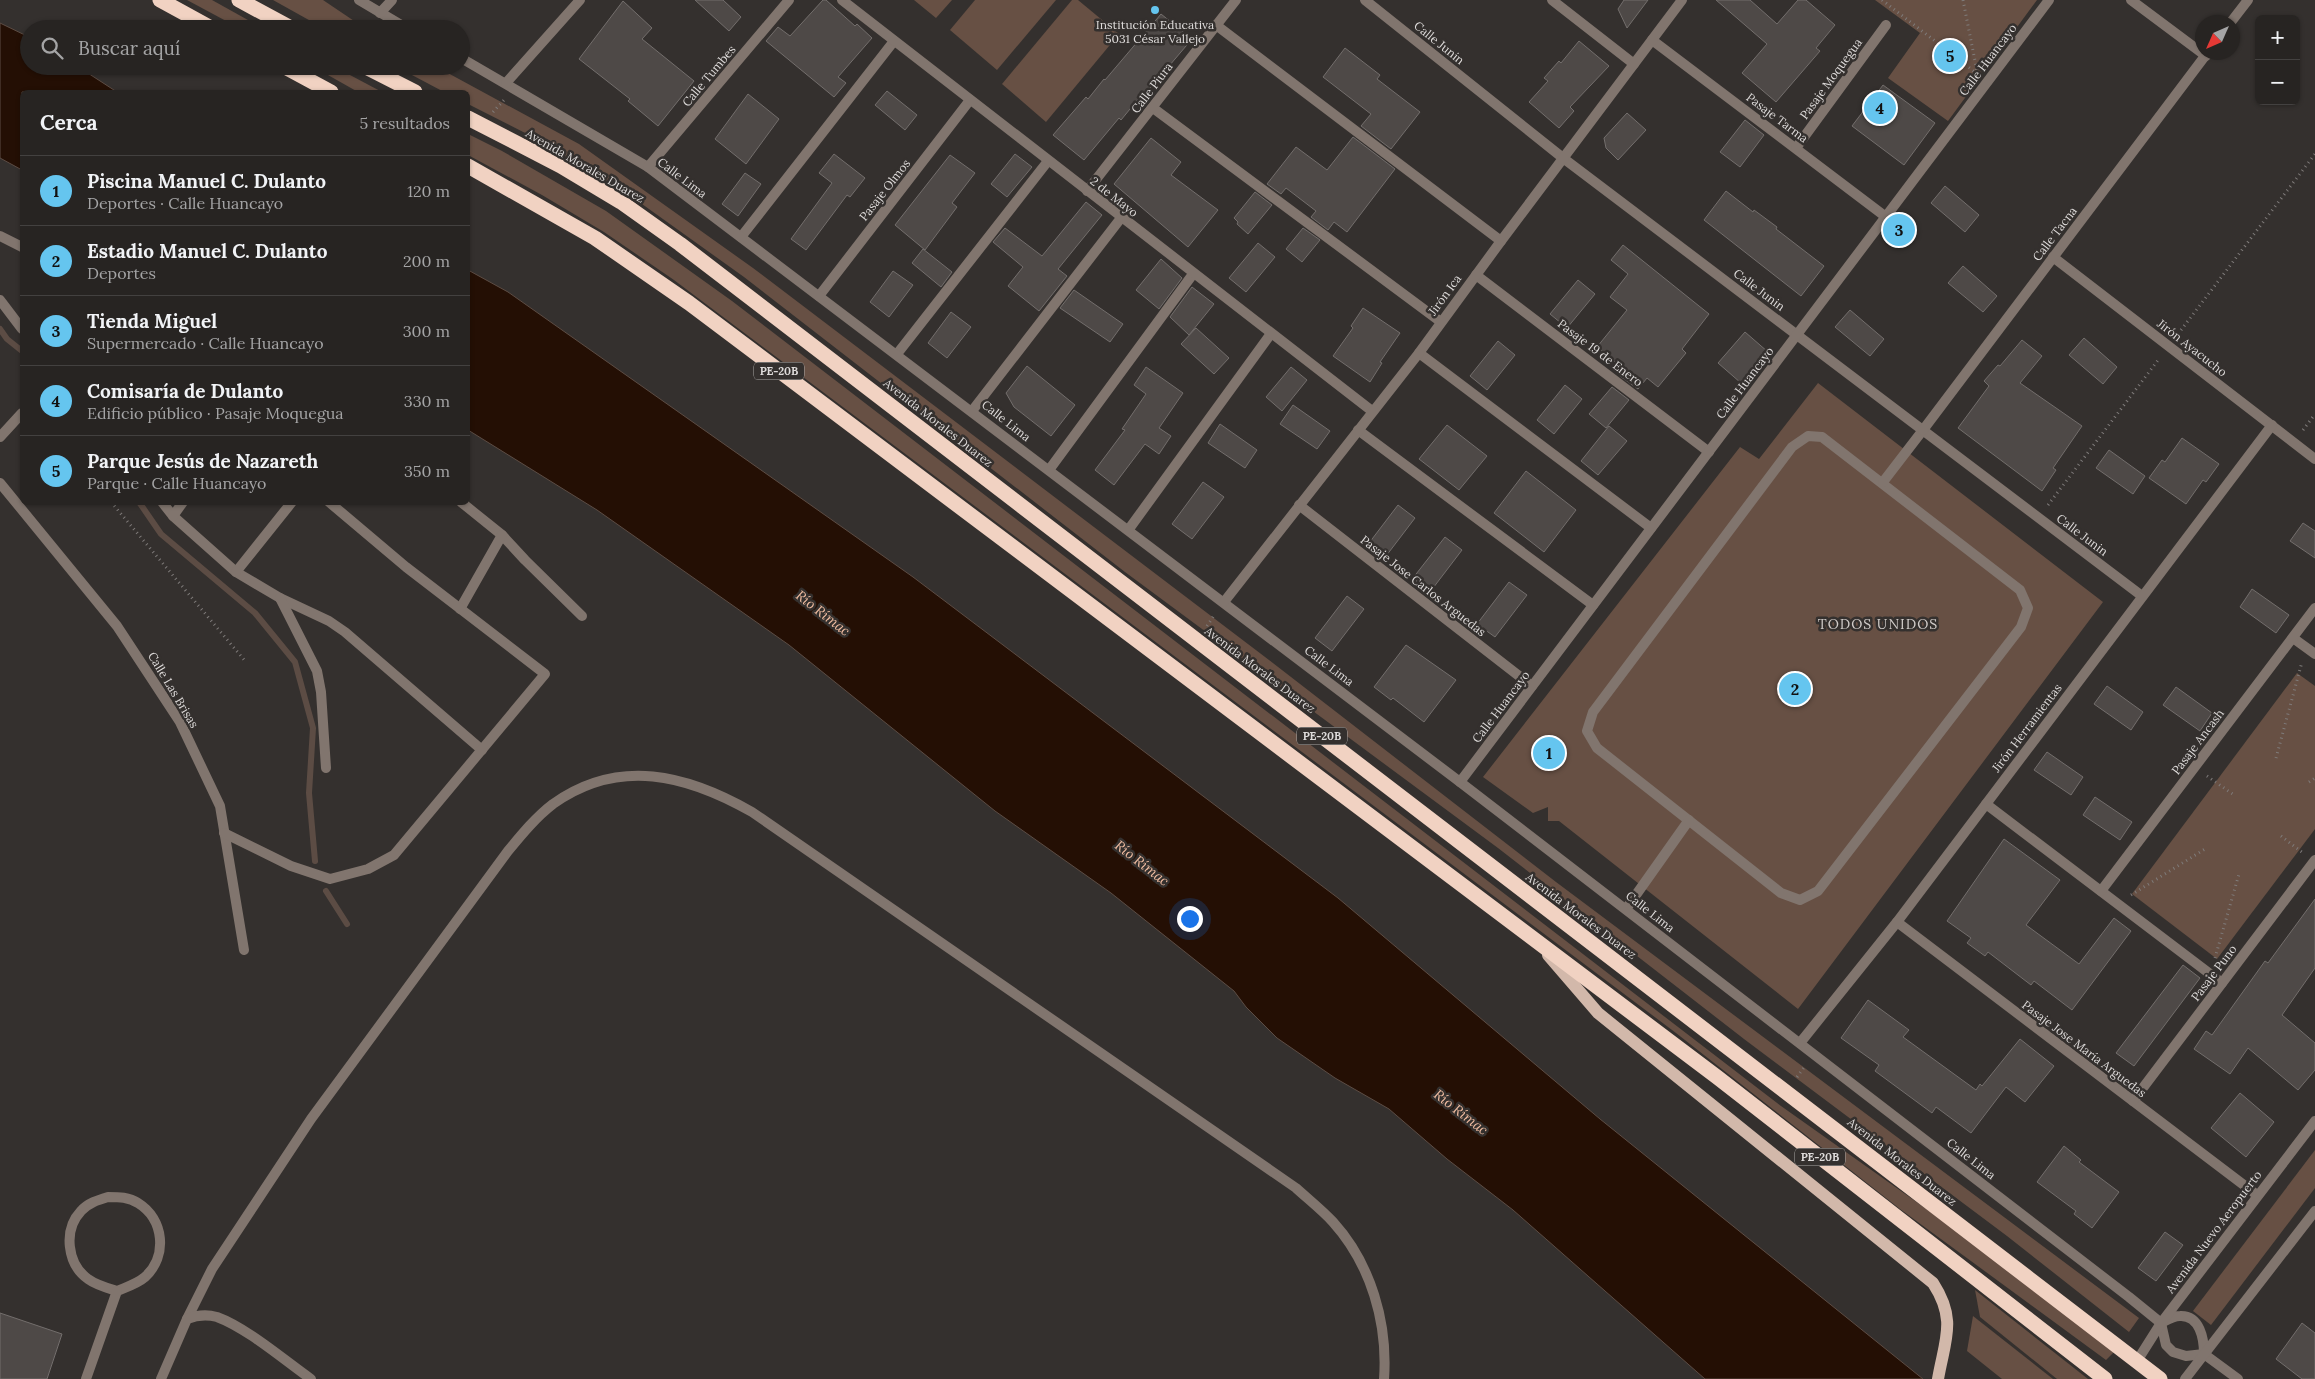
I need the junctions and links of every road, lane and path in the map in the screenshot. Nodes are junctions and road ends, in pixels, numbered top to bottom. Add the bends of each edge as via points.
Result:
1 (160, 0) edge
2 (239, 0) edge
3 (360, 0) edge
4 (392, 0) edge
5 (580, 0) edge
6 (789, 0) edge
7 (842, 0) edge
8 (1236, 0) edge
9 (1365, 0) edge
10 (1552, 0) edge
11 (1682, 0) edge
12 (1882, 0) edge
13 (1963, 0) edge
14 (2049, 0) edge
15 (2132, 0) edge
16 (2248, 0) edge
17 (380, 14) junction
18 (2236, 15) edge
19 (197, 20) edge
20 (276, 20) edge
21 (391, 20) edge
22 (1216, 25) junction
23 (1886, 25) dead end
24 (894, 40) junction
25 (1652, 40) junction
26 (2195, 45) edge
27 (2202, 60) edge
28 (470, 63) edge
29 (1634, 64) junction
30 (299, 75) edge
31 (381, 75) edge
32 (506, 83) junction
33 (515, 89) junction
34 (327, 90) edge
35 (410, 90) edge
36 (970, 100) junction
37 (1153, 108) junction
38 (474, 122) edge
39 (1796, 148) junction
40 (1563, 158) junction
41 (1048, 161) junction
42 (470, 167) edge
43 (648, 167) junction
44 (1087, 192) junction
45 (1886, 217) junction
46 (1121, 218) junction
47 (0, 236) edge
48 (741, 238) junction
49 (1500, 240) junction
50 (20, 246) edge
51 (2053, 257) junction
52 (1193, 274) junction
53 (1476, 275) junction
54 (819, 296) junction
55 (0, 300) edge
56 (1441, 322) junction
57 (20, 325) edge
58 (1797, 334) junction
59 (1270, 335) junction
60 (1419, 353) junction
61 (897, 354) junction
62 (972, 411) junction
63 (1372, 412) junction
64 (20, 415) edge
65 (2272, 425) junction
66 (1358, 430) junction
67 (1923, 430) junction
68 (0, 437) edge
69 (1709, 452) junction
70 (2315, 459) edge
71 (1049, 470) junction
72 (0, 482) edge
73 (1883, 482) junction
74 (114, 505) edge
75 (164, 505) edge
76 (181, 505) edge
77 (290, 505) edge
78 (332, 505) edge
79 (465, 505) edge
80 (1299, 505) junction
81 (173, 516) junction
82 (1651, 528) junction
83 (1129, 530) junction
84 (502, 535) junction
85 (236, 572) junction
86 (2142, 596) junction
87 (280, 598) junction
88 (1224, 602) junction
89 (1593, 605) junction
90 (2315, 608) edge
91 (460, 609) junction
92 (582, 616) dead end
93 (2293, 638) junction
94 (1197, 640) junction
95 (2306, 648) junction
96 (2315, 654) edge
97 (246, 662) dead end
98 (1532, 686) junction
99 (482, 750) junction
100 (2276, 758) dead end
101 (2194, 767) junction
102 (326, 768) dead end
103 (2315, 778) edge
104 (1460, 782) junction
105 (2309, 782) dead end
106 (2234, 795) dead end
107 (1986, 804) junction
108 (1689, 820) junction
109 (224, 833) junction
110 (2281, 836) dead end
111 (2205, 849) dead end
112 (2315, 860) edge
113 (2239, 874) dead end
114 (2101, 891) junction
115 (2118, 903) junction
116 (1626, 909) junction
117 (1897, 922) junction
118 (1534, 939) junction
119 (244, 950) dead end
120 (2210, 974) junction
121 (2222, 983) junction
122 (1800, 1043) junction
123 (1814, 1054) junction
124 (1786, 1092) junction
125 (2133, 1101) junction
126 (2315, 1121) edge
127 (2257, 1195) junction
128 (2315, 1211) edge
129 (117, 1291) junction
130 (186, 1319) junction
131 (2161, 1322) junction
132 (2204, 1354) junction
133 (2137, 1361) junction
134 (86, 1379) edge
135 (161, 1379) edge
136 (311, 1379) edge
137 (1384, 1379) edge
138 (1938, 1379) edge
139 (2105, 1379) edge
140 (2160, 1379) edge
141 (2185, 1379) edge
142 (2238, 1379) edge

1 - 19 highway
2 - 20 highway
3 - 17 street
4 - 17 street
5 - 32 street
6 - 43 street, Calle Tumbes
7 - 24 street, 2 de Mayo
8 - 22 street, Calle Piura
9 - 40 street, Calle Junin
10 - 29 street
11 - 25 street, Jirón Ica
12 - 13 path via 1978,74
14 - 45 street, Calle Huancayo
15 - 26 street
16 - 18 street
17 - 21 street
22 - 37 street, Calle Piura
22 - 49 street
23 - 39 street, Pasaje Moquegua
24 - 36 street, 2 de Mayo
24 - 48 street
25 - 29 street, Jirón Ica
25 - 39 street, Pasaje Tarma
27 - 51 street, Calle Tacna
28 - 32 street, Calle Lima
29 - 40 street, Jirón Ica
30 - 34 highway
31 - 35 highway
32 - 33 street, Calle Lima
33 - 38 path
33 - 43 street, Calle Lima
36 - 41 street, 2 de Mayo
36 - 54 street, Pasaje Olmos
37 - 44 street, Calle Piura
37 - 56 street
38 - 94 highway, Avenida Morales Duarez / PE-20B via 621,202
39 - 45 street, Pasaje Tarma
40 - 49 street, Jirón Ica
40 - 58 street, Calle Junin
41 - 44 street, 2 de Mayo
41 - 61 street
42 - 118 highway, PE-20B via 595,238 682,298
43 - 48 street, Calle Lima
44 - 46 street, 2 de Mayo
45 - 58 street, Calle Huancayo
46 - 52 street, 2 de Mayo
46 - 62 street
47 - 50 street
48 - 54 street, Calle Lima
49 - 53 street, Jirón Ica
51 - 65 street, Jirón Ayacucho
51 - 67 street, Calle Tacna
52 - 59 street, 2 de Mayo
52 - 71 street
53 - 56 street, Jirón Ica
53 - 69 street, Pasaje 19 de Enero
54 - 61 street, Calle Lima
55 - 57 street
56 - 60 street, Jirón Ica
58 - 67 street, Calle Junin
58 - 69 street, Calle Huancayo
59 - 63 street, 2 de Mayo
59 - 83 street
60 - 63 street, Jirón Ica
60 - 82 street
61 - 62 street, Calle Lima
62 - 71 street, Calle Lima
63 - 66 street, Jirón Ica
64 - 68 street
65 - 70 street, Jirón Ayacucho
65 - 86 street, Jirón Herramientas
66 - 80 street, Jirón Ica
66 - 89 street
67 - 73 street, Calle Tacna
67 - 86 street, Calle Junin
69 - 82 street, Calle Huancayo
71 - 83 street, Calle Lima
72 - 109 street, Calle Las Brisas via 117,626 149,672 180,722 220,806
73 - 108 street via 1822,438 1808,436 1792,447 1593,712 1587,731 1597,748
73 - 108 street via 2020,590 2028,608 2021,627 1818,891 1800,900 1781,893
74 - 97 path
75 - 81 street
76 - 81 street
77 - 85 street
78 - 91 street
79 - 84 street
80 - 88 street, Jirón Ica
80 - 98 street, Pasaje Jose Carlos Arguedas
81 - 85 street
82 - 89 street, Calle Huancayo
83 - 88 street, Calle Lima
84 - 91 street
84 - 92 street
85 - 87 street
86 - 107 street, Jirón Herramientas
87 - 99 street via 345,632
87 - 102 street via 317,671 322,692
88 - 94 path
88 - 104 street, Calle Lima
89 - 98 street, Calle Huancayo
90 - 93 street, Pasaje Ancash
91 - 99 street via 545,674
93 - 95 street
93 - 101 street, Pasaje Ancash
94 - 124 highway, Avenida Morales Duarez / PE-20B
95 - 96 street
95 - 100 path
98 - 104 street, Calle Huancayo
99 - 109 street via 394,855 368,869 330,879 283,863
101 - 106 path
101 - 114 street, Pasaje Ancash
103 - 105 path
104 - 116 street, Calle Lima
107 - 114 street
107 - 117 street, Jirón Herramientas
108 - 116 street
109 - 119 street, Calle Las Brisas
110 - 112 path
111 - 115 path
112 - 121 street, Pasaje Puno
113 - 120 path
114 - 115 street
115 - 120 street
116 - 122 street, Calle Lima
117 - 122 street, Jirón Herramientas
117 - 125 street, Pasaje Jose María Arguedas
118 - 138 main road via 1598,1013 1933,1283 1947,1309 1948,1326
118 - 139 highway, PE-20B
120 - 121 street
121 - 125 street, Pasaje Puno
122 - 123 street, Calle Lima
123 - 124 path
123 - 131 street, Calle Lima
124 - 133 highway, Avenida Morales Duarez / PE-20B
125 - 127 street, Pasaje Jose María Arguedas
126 - 127 street, Avenida Nuevo Aeropuerto
127 - 131 street, Avenida Nuevo Aeropuerto
128 - 132 street
129 - 129 street via 144,1278 154,1267 160,1253 161,1238 149,1211 124,1197 108,1197 93,1201 72,1224 70,1254 88,1279
129 - 134 street
130 - 135 street
130 - 136 street via 199,1315 217,1317 251,1335
130 - 137 street via 212,1269 311,1119 518,839 554,804 584,787 618,778 658,776 702,786 752,812 1296,1188 1333,1222 1353,1248 1368,1277 1378,1305 1384,1338
131 - 132 street via 2166,1345 2173,1352 2186,1356
131 - 132 street via 2186,1316 2197,1324 2204,1336
131 - 133 street, Avenida Nuevo Aeropuerto
132 - 141 street
132 - 142 street
133 - 140 highway, Avenida Morales Duarez / PE-20B

